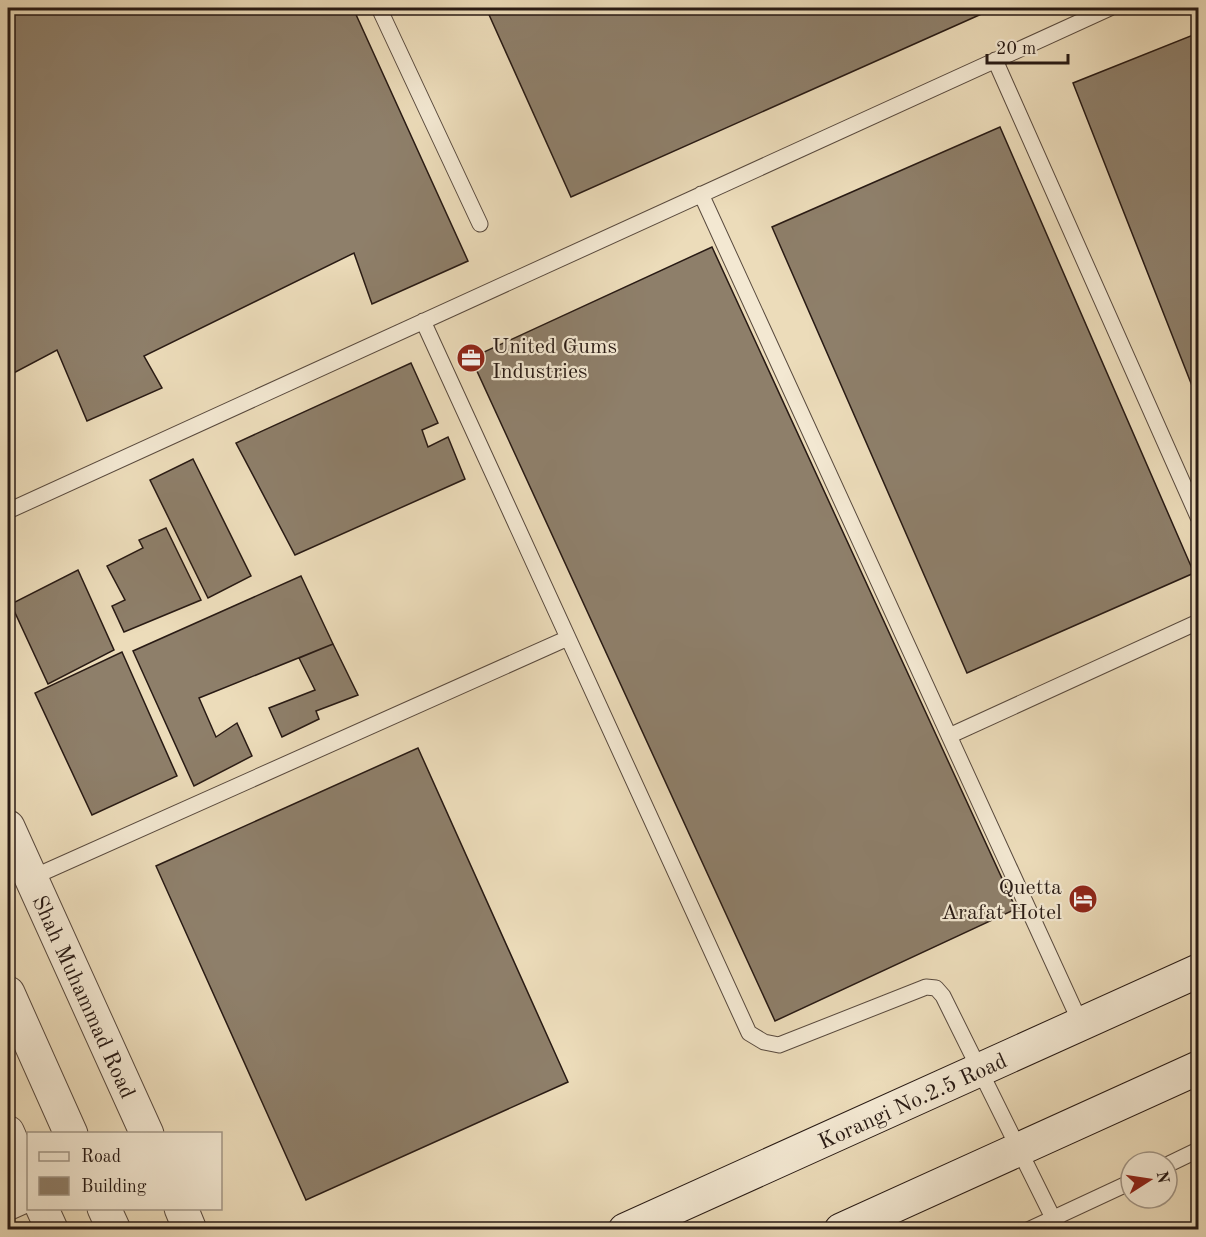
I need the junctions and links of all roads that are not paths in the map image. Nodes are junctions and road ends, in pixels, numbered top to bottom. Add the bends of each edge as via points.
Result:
1 (378, 8) edge
2 (1110, 8) edge
3 (995, 60) junction
4 (701, 194) junction
5 (480, 224) dead end
6 (423, 321) junction
7 (8, 511) edge
8 (1198, 517) edge
9 (1198, 622) edge
10 (568, 639) junction
11 (949, 736) junction
12 (8, 827) edge
13 (31, 878) junction
14 (1198, 971) edge
15 (8, 993) edge
16 (1081, 1024) junction
17 (1198, 1068) edge
18 (979, 1070) junction
19 (8, 1132) edge
20 (70, 1132) edge
21 (146, 1132) edge
22 (1019, 1148) junction
23 (1198, 1150) edge
24 (1179, 1159) edge
25 (27, 1176) edge
26 (1119, 1189) edge
27 (27, 1195) edge
28 (8, 1204) edge
29 (42, 1210) edge
30 (104, 1210) edge
31 (181, 1210) edge
32 (1057, 1224) edge
33 (52, 1230) edge
34 (114, 1230) edge
35 (190, 1230) edge
36 (625, 1230) edge
37 (841, 1230) edge
38 (1028, 1230) edge

1 - 5 lane
2 - 3 lane
3 - 4 lane
3 - 8 lane
4 - 6 lane
4 - 11 lane
6 - 7 lane
6 - 10 lane
9 - 11 lane
10 - 13 lane
10 - 18 lane via 749,1033 779,1045 926,987 936,988
11 - 16 lane
12 - 13 main road, Shah Muhammad Road
13 - 21 main road, Shah Muhammad Road
14 - 16 main road, Korangi No.2.5 Road
15 - 20 main road
16 - 18 main road, Korangi No.2.5 Road
17 - 22 main road
18 - 22 lane
18 - 36 main road, Korangi No.2.5 Road
19 - 25 street
22 - 32 lane
22 - 37 main road
23 - 24 lane
26 - 32 lane
27 - 28 street
29 - 33 street
30 - 34 main road
31 - 35 main road
32 - 38 lane

